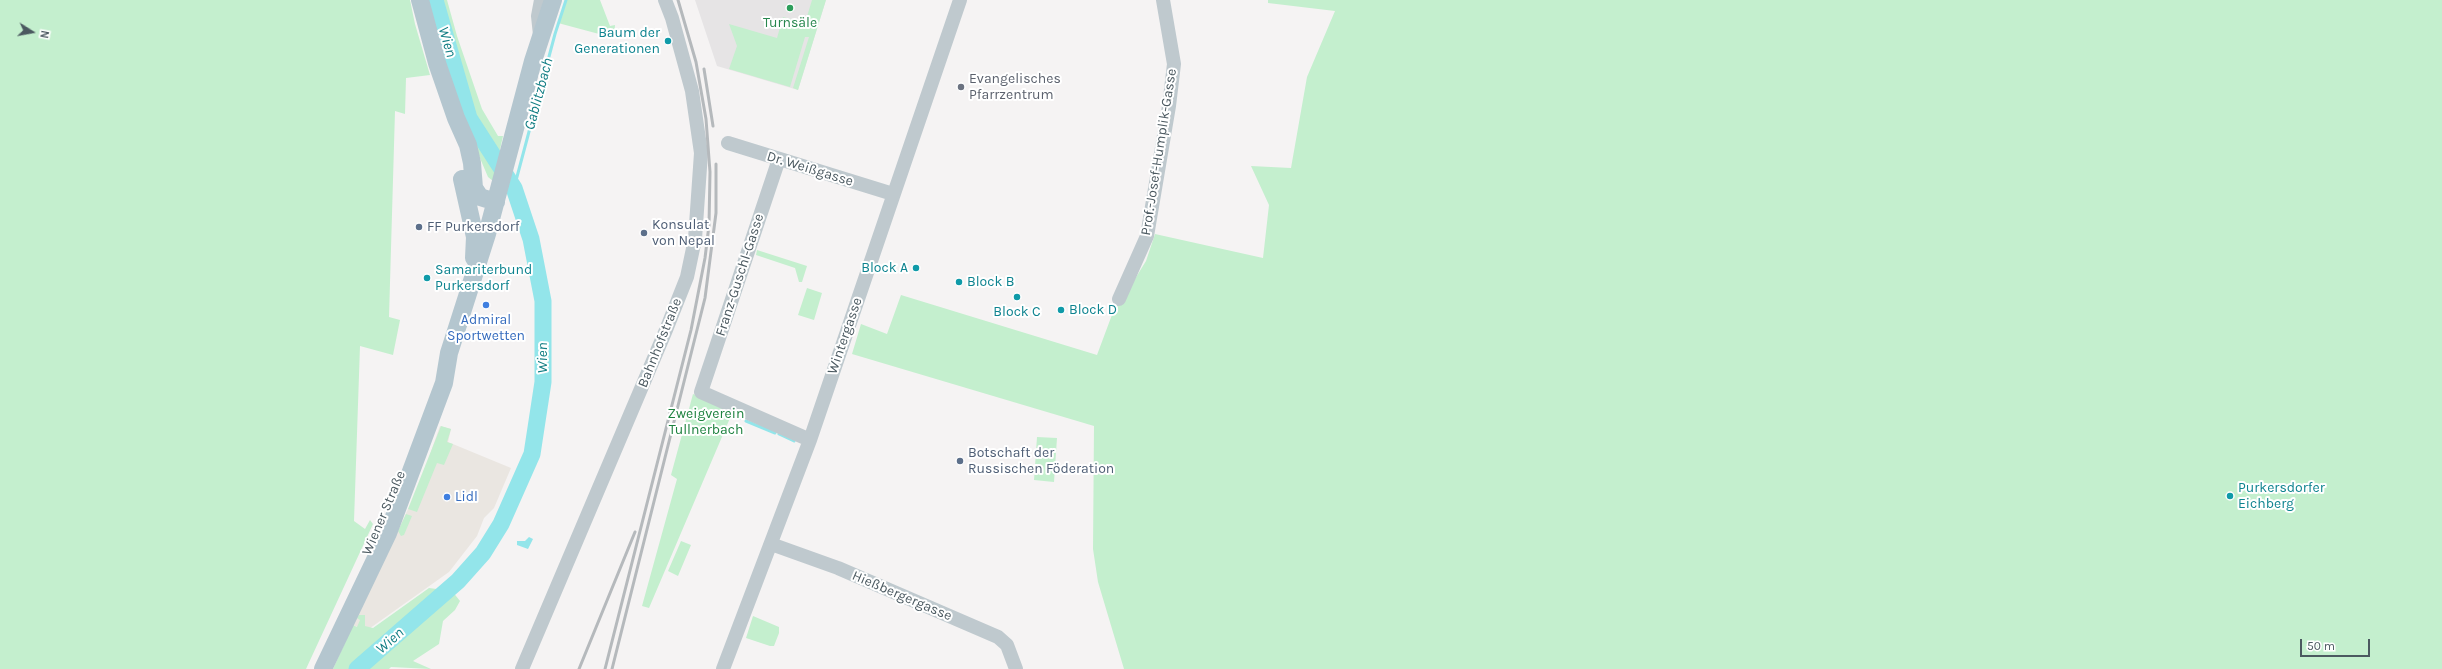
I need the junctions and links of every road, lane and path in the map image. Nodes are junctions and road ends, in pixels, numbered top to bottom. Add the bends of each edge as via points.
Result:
1 (420, 0) edge
2 (541, 0) edge
3 (553, 0) edge
4 (665, 0) edge
5 (960, 0) edge
6 (1163, 0) edge
7 (540, 39) junction
8 (456, 118) junction
9 (728, 143) dead end
10 (779, 159) junction
11 (893, 194) junction
12 (467, 201) junction
13 (496, 203) junction
14 (471, 284) junction
15 (1119, 300) dead end
16 (449, 353) junction
17 (810, 440) junction
18 (771, 544) junction
19 (311, 669) edge
20 (323, 669) edge
21 (522, 669) edge
22 (723, 669) edge
23 (1016, 669) edge

1 - 8 main road
2 - 7 street, Wiener Straße via 538,16
3 - 7 main road, Wiener Straße
4 - 21 street, Bahnhofstraße via 692,91 701,153 696,239 687,277 666,330
5 - 11 street, Wintergasse
6 - 15 street, Prof.-Josef-Humplik-Gasse via 1174,64 1169,106 1147,236
7 - 13 main road, Wiener Straße
8 - 12 main road
8 - 13 main road via 470,154 475,192
9 - 10 street, Dr. Weißgasse
10 - 11 street, Dr. Weißgasse
10 - 17 street, Franz-Guschl-Gasse via 701,392
11 - 17 street, Wintergasse
12 - 13 main road via 477,211
12 - 14 main road via 474,237
13 - 14 main road, Wiener Straße
14 - 16 main road, Wiener Straße
16 - 19 main road, Wiener Straße via 436,380 382,521
16 - 20 main road, Wiener Straße via 444,383 391,526
17 - 18 street, Wintergasse
18 - 22 street, Wintergasse
18 - 23 street, Hießbergergasse via 838,568 998,637 1007,646

